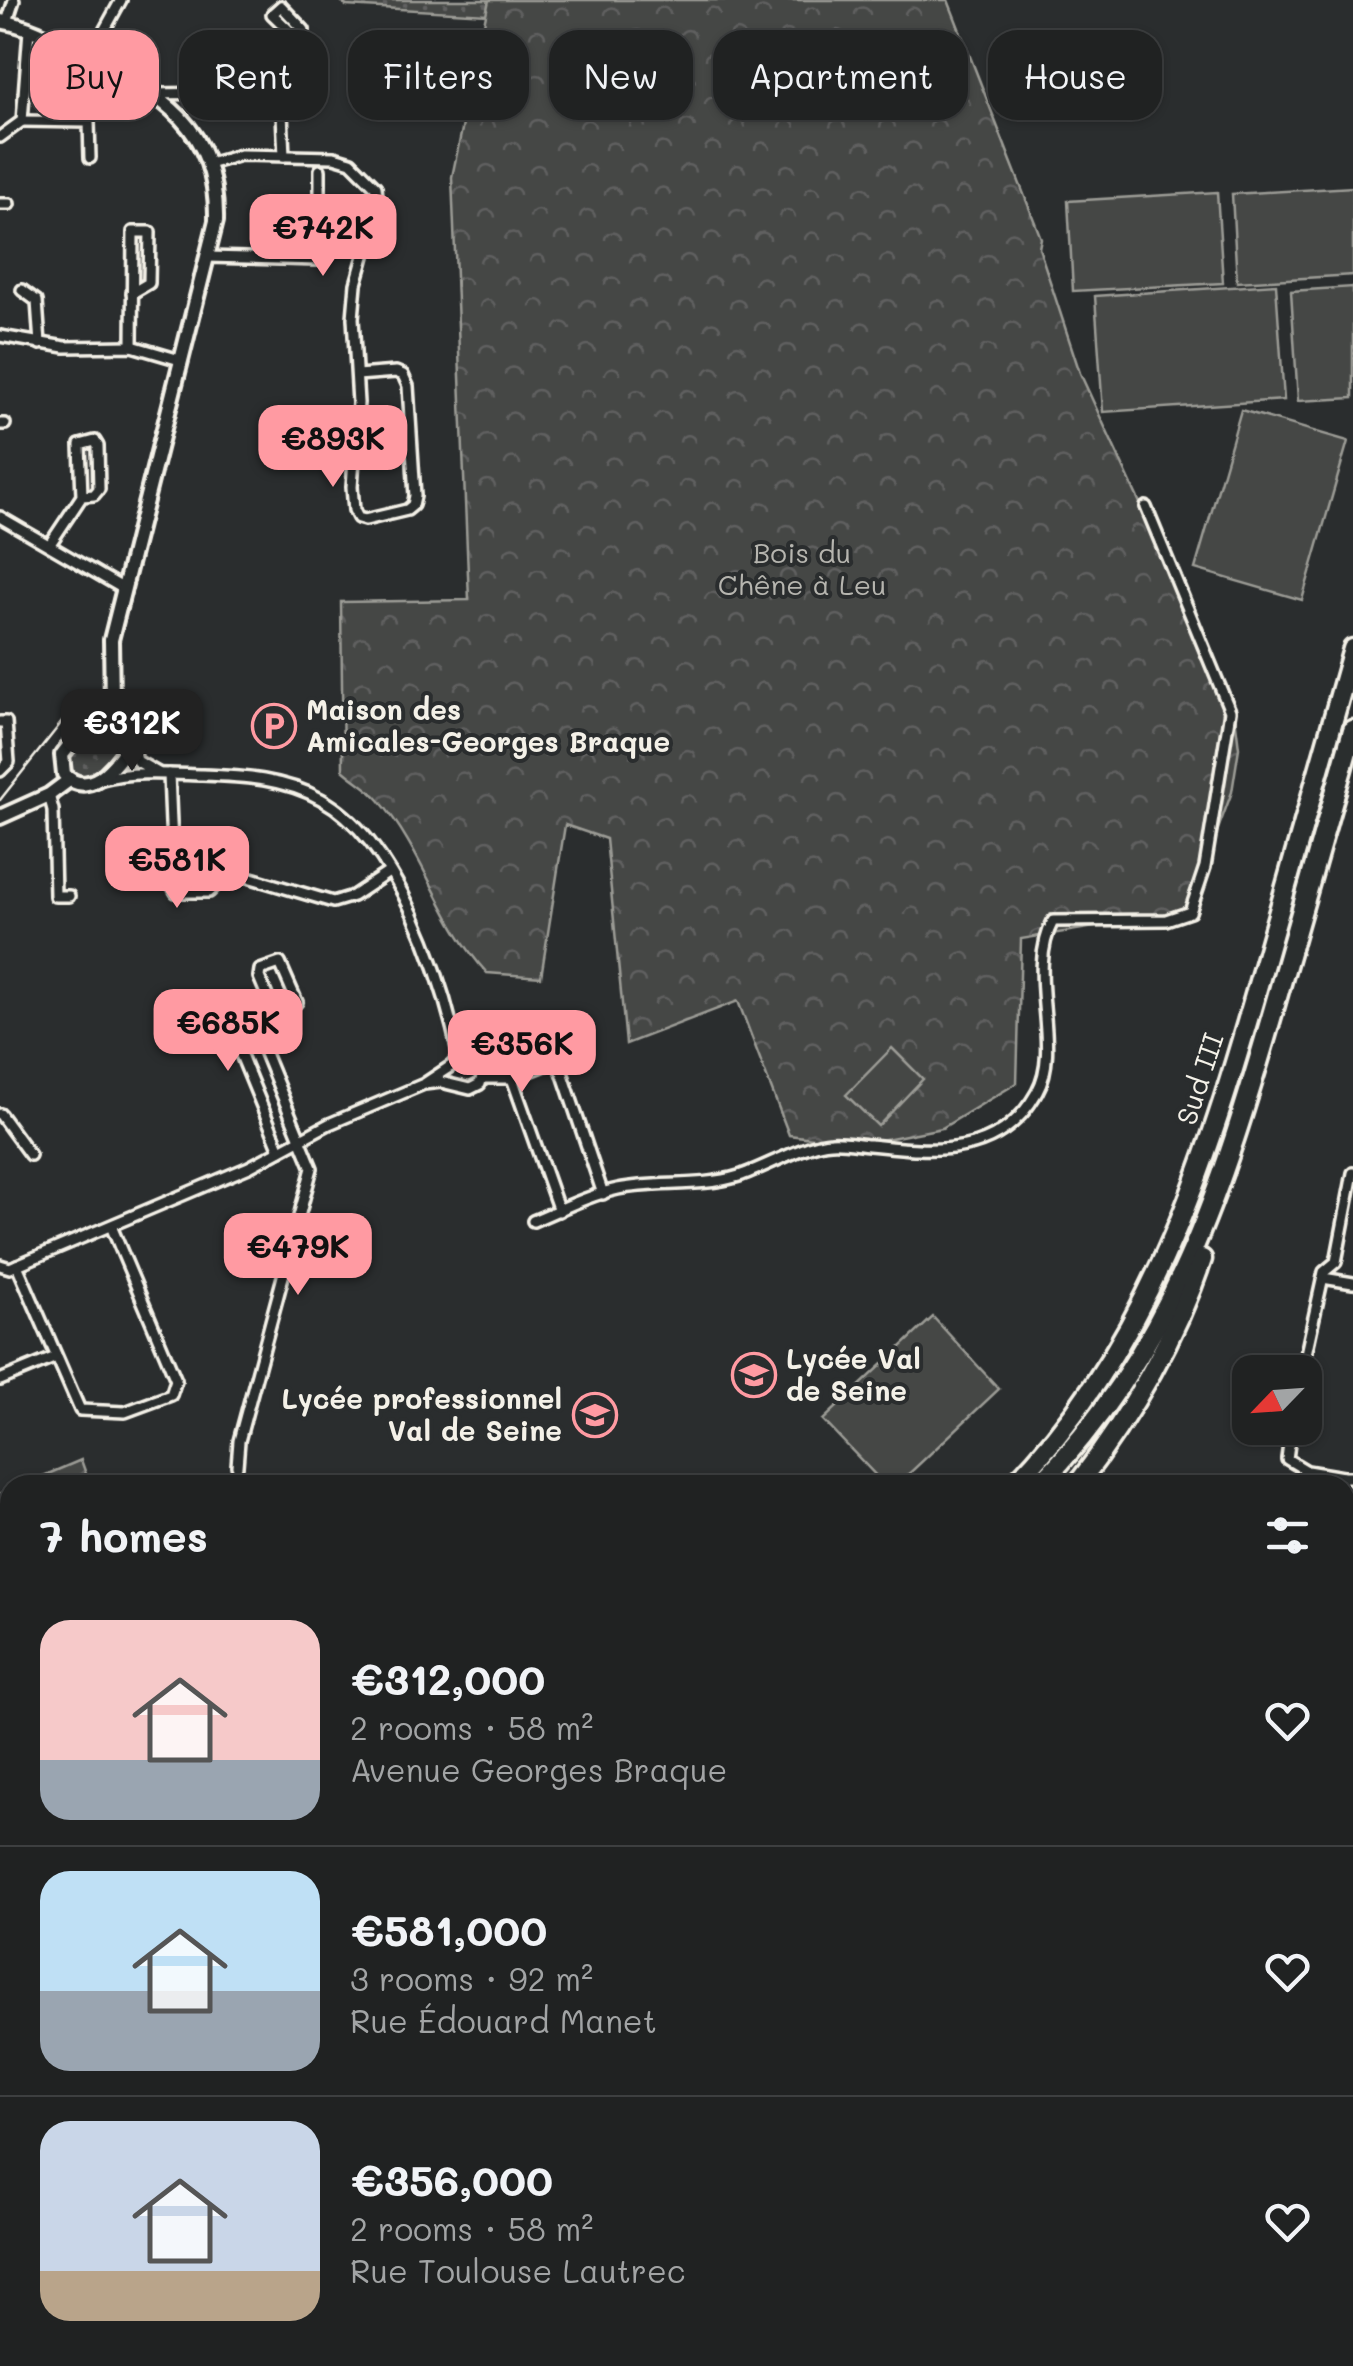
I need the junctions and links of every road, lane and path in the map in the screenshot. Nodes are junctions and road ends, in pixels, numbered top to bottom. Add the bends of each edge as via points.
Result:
1 (14, 0) edge
2 (121, 0) edge
3 (4, 22) edge
4 (29, 30) joint
5 (104, 30) edge
6 (159, 99) edge
7 (283, 120) edge
8 (22, 121) junction
9 (0, 137) edge
10 (284, 156) junction
11 (90, 158) dead end
12 (209, 164) junction
13 (320, 170) dead end
14 (207, 258) junction
15 (22, 290) dead end
16 (132, 294) junction
17 (0, 336) edge
18 (40, 344) junction
19 (132, 346) junction
20 (180, 360) junction
21 (357, 375) junction
22 (82, 496) junction
23 (1146, 507) dead end
24 (0, 517) edge
25 (50, 544) junction
26 (124, 590) junction
27 (1353, 649) edge
28 (112, 703) junction
29 (0, 722) edge
30 (1353, 730) edge
31 (132, 740) junction
32 (0, 771) edge
33 (165, 774) junction
34 (69, 780) junction
35 (99, 780) junction
36 (48, 795) junction
37 (0, 816) edge
38 (172, 848) junction
39 (229, 872) junction
40 (390, 872) junction
41 (69, 896) dead end
42 (275, 1014) junction
43 (253, 1024) junction
44 (458, 1057) junction
45 (479, 1059) junction
46 (558, 1060) junction
47 (451, 1066) junction
48 (483, 1078) junction
49 (512, 1078) junction
50 (424, 1084) junction
51 (456, 1086) junction
52 (0, 1114) edge
53 (1238, 1130) junction
54 (300, 1139) junction
55 (280, 1150) junction
56 (30, 1155) dead end
57 (1353, 1173) edge
58 (1350, 1186) edge
59 (603, 1194) junction
60 (559, 1211) junction
61 (533, 1221) dead end
62 (111, 1226) junction
63 (235, 1231) dead end
64 (290, 1254) junction
65 (0, 1265) edge
66 (17, 1265) junction
67 (1323, 1278) junction
68 (1353, 1283) edge
69 (1306, 1355) edge
70 (56, 1357) junction
71 (0, 1380) edge
72 (1288, 1445) edge
73 (238, 1466) dead end
74 (1022, 1475) edge
75 (1048, 1475) edge
76 (1084, 1475) edge
77 (1324, 1475) edge

1 - 3 street
2 - 5 street
3 - 4 street
4 - 8 street
6 - 12 street via 184,118
7 - 10 street
8 - 9 street
8 - 11 street via 89,122
10 - 12 street
10 - 21 street via 352,162 376,187 378,207 352,318
12 - 14 street via 216,221
13 - 14 street via 320,260
14 - 20 street
15 - 18 street via 38,301
16 - 16 street via 133,232 150,232 149,283
16 - 19 street
17 - 18 street
18 - 19 street
19 - 20 street
20 - 26 street
21 - 21 street via 396,372 408,386 415,496 407,510 364,520 354,510
22 - 22 street via 80,445 95,441 99,489
22 - 25 street
23 - 59 street via 1230,712 1205,868 1190,912 1166,920 1054,920 1041,970 1040,1088 1007,1129 976,1144 952,1150 829,1141 738,1176
24 - 25 street
25 - 26 street
26 - 28 street via 110,648
27 - 74 highway, Sud III via 1231,1080 1182,1222 1084,1404
28 - 31 street via 132,712
28 - 34 street via 95,712 63,752
29 - 32 street via 6,722 10,762
30 - 53 highway, Sud III
31 - 33 street via 137,761
31 - 35 street
33 - 35 street
33 - 38 street
33 - 40 street via 271,781 322,799 354,824
34 - 35 street
34 - 36 street
36 - 37 street
36 - 41 street via 55,896
38 - 39 street via 180,857
38 - 39 street via 176,892 209,892
39 - 40 street via 342,902
40 - 44 street via 426,944
42 - 42 street via 297,1002 280,963 260,970 259,977
42 - 43 street
43 - 54 street
43 - 55 street via 232,1032
44 - 45 street
44 - 47 street
45 - 46 street via 550,1036
45 - 48 street
46 - 49 street
46 - 59 street
47 - 50 street
47 - 51 street
48 - 49 street
48 - 51 street via 470,1089
49 - 60 street
50 - 51 street
50 - 54 street
52 - 56 street
53 - 75 highway, Sud III via 1193,1255 1158,1326 1103,1411
53 - 76 highway via 1182,1312 1138,1397
54 - 55 street
54 - 64 street via 312,1168
55 - 62 street
57 - 58 street
58 - 67 street via 1336,1262
59 - 60 street
60 - 61 street
62 - 66 street
62 - 70 street via 175,1389 125,1412 80,1410
63 - 64 street via 251,1244
64 - 73 street
65 - 66 street
66 - 70 street
67 - 68 street
67 - 69 street
70 - 71 street
72 - 77 street via 1287,1459

